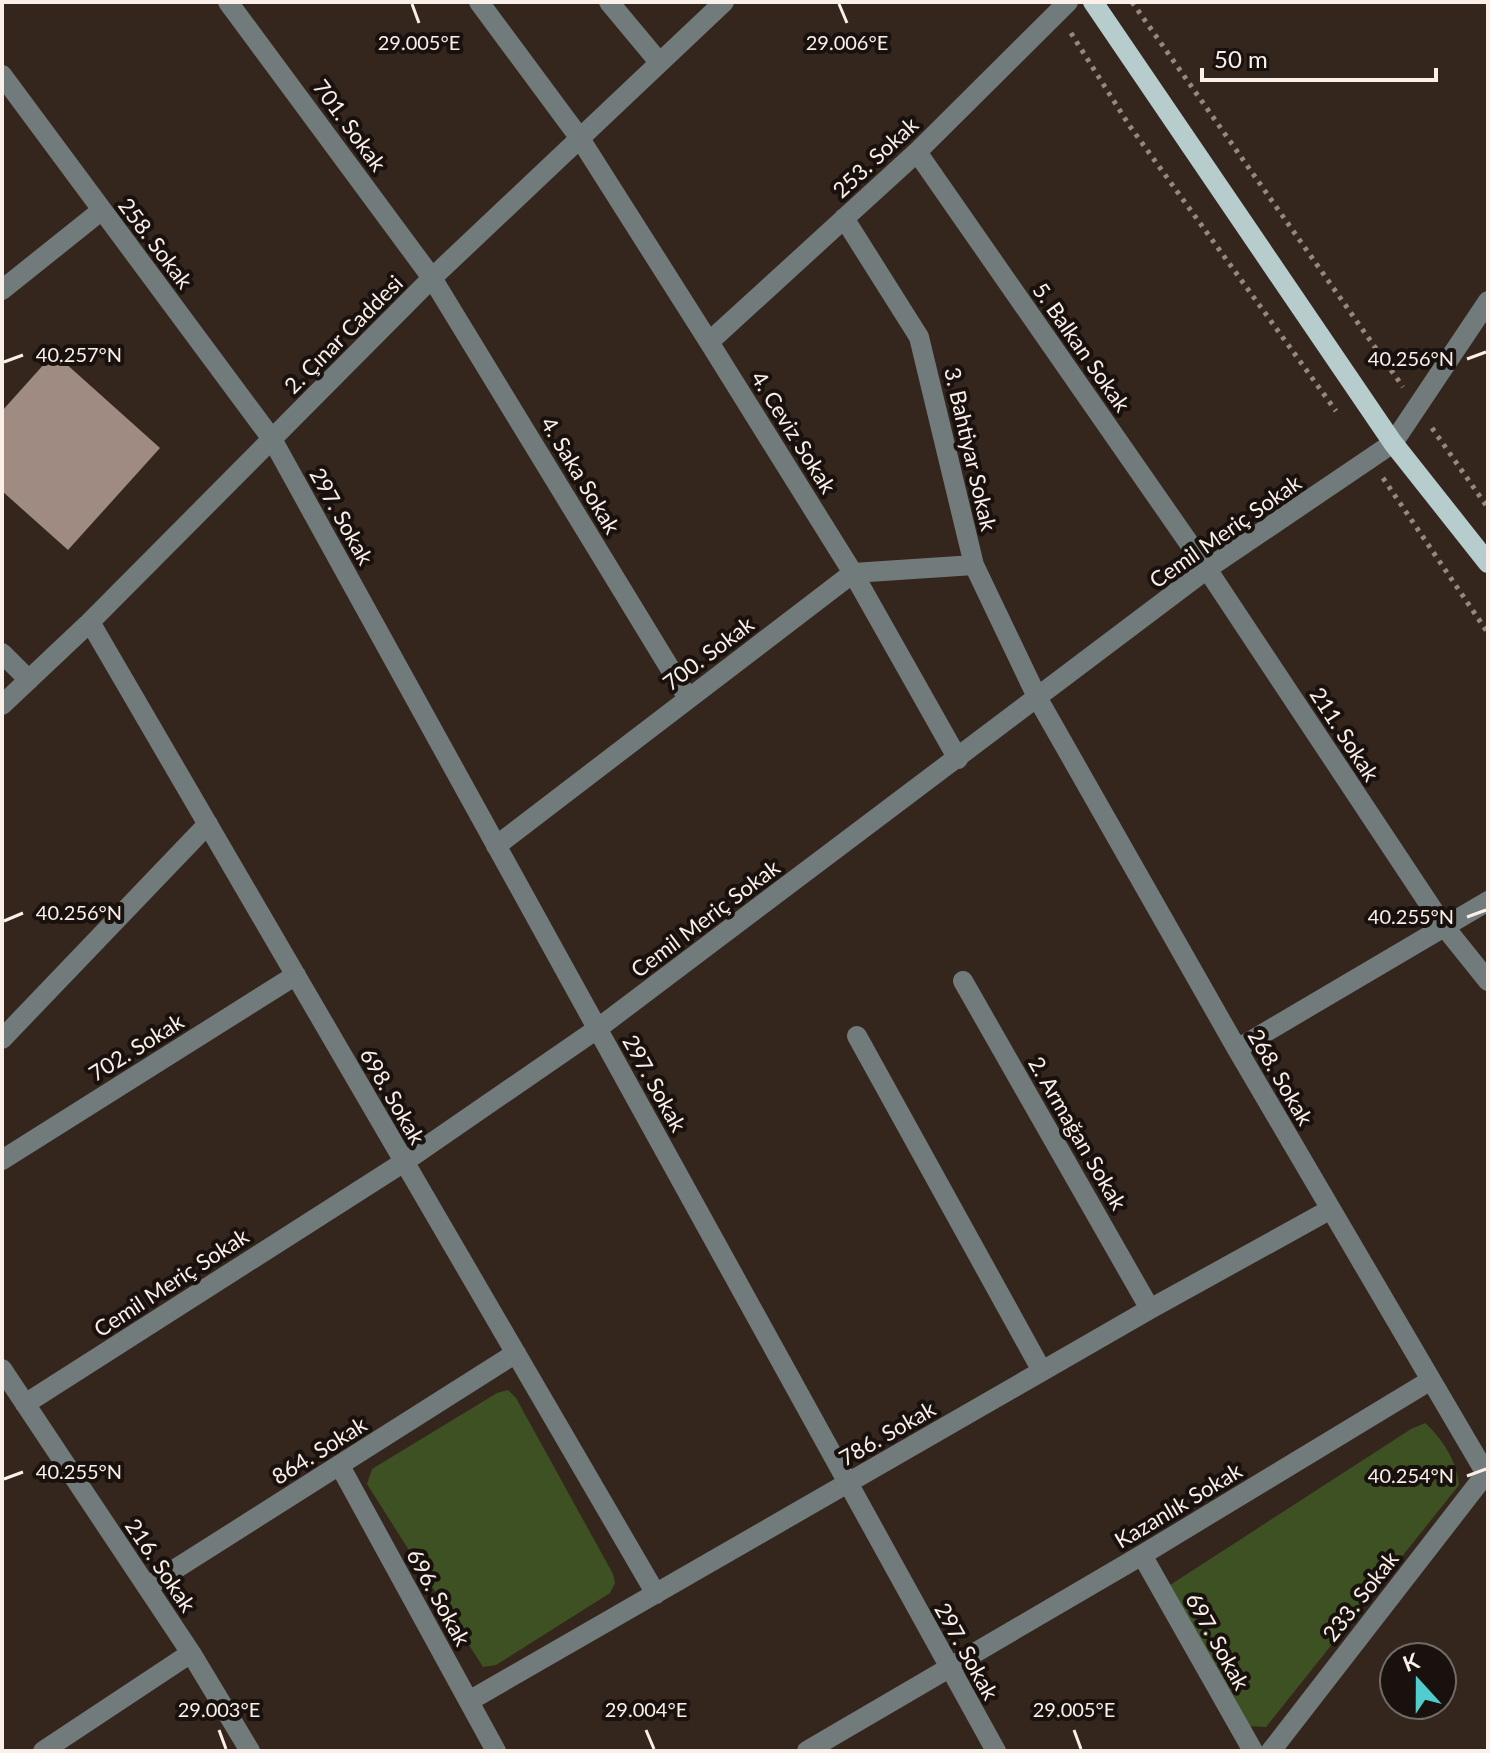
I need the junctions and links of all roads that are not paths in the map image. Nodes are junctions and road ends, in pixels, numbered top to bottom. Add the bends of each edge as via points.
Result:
1 (228, 2) edge
2 (479, 2) edge
3 (609, 2) edge
4 (724, 2) edge
5 (1093, 2) edge
6 (1062, 7) edge
7 (659, 62) junction
8 (2, 75) edge
9 (579, 137) junction
10 (917, 152) junction
11 (102, 210) junction
12 (844, 218) junction
13 (432, 278) junction
14 (2, 290) edge
15 (1488, 301) edge
16 (709, 342) junction
17 (272, 439) junction
18 (1393, 443) junction
19 (1488, 563) edge
20 (974, 565) junction
21 (1207, 569) junction
22 (853, 573) junction
23 (90, 622) junction
24 (2, 653) edge
25 (29, 680) junction
26 (688, 698) junction
27 (1038, 699) junction
28 (2, 705) edge
29 (958, 759) junction
30 (208, 824) junction
31 (496, 846) junction
32 (1488, 901) edge
33 (1443, 925) junction
34 (296, 975) junction
35 (963, 981) dead end
36 (1488, 981) edge
37 (597, 1029) junction
38 (857, 1036) dead end
39 (2, 1039) edge
40 (1237, 1049) junction
41 (2, 1160) edge
42 (404, 1162) junction
43 (1331, 1209) junction
44 (1150, 1309) junction
45 (516, 1353) junction
46 (2, 1369) edge
47 (1042, 1371) junction
48 (1431, 1380) junction
49 (25, 1404) junction
50 (340, 1466) junction
51 (1487, 1474) edge
52 (848, 1484) junction
53 (1142, 1555) junction
54 (147, 1587) junction
55 (656, 1594) junction
56 (191, 1653) junction
57 (949, 1668) junction
58 (469, 1701) junction
59 (43, 1751) edge
60 (250, 1751) edge
61 (496, 1751) edge
62 (807, 1751) edge
63 (996, 1751) edge
64 (1253, 1751) edge
65 (1271, 1751) edge

1 - 13 street, 701. Sokak
2 - 9 street, 4. Ceviz Sokak
3 - 7 street
4 - 7 street, 2. Çınar Caddesi
5 - 18 main road
6 - 10 street, 253. Sokak
7 - 9 street, 2. Çınar Caddesi
8 - 11 street, 258. Sokak
9 - 13 street, 2. Çınar Caddesi
9 - 16 street, 4. Ceviz Sokak
10 - 12 street, 253. Sokak
10 - 21 street, 5. Balkan Sokak
11 - 14 street
11 - 17 street, 258. Sokak
12 - 16 street, 253. Sokak
12 - 20 street, 3. Bahtiyar Sokak via 919,337
13 - 17 street, 2. Çınar Caddesi
13 - 26 street, 4. Saka Sokak
15 - 18 street
16 - 22 street, 4. Ceviz Sokak
17 - 23 street, 2. Çınar Caddesi
17 - 31 street, 297. Sokak
18 - 19 main road
18 - 21 street, Cemil Meriç Sokak
20 - 22 street
20 - 27 street, 3. Bahtiyar Sokak
21 - 27 street, Cemil Meriç Sokak
21 - 33 street, 211. Sokak
22 - 26 street, 700. Sokak
22 - 29 street, 4. Ceviz Sokak
23 - 25 street, 2. Çınar Caddesi
23 - 30 street, 698. Sokak
24 - 25 street
25 - 28 street, 2. Çınar Caddesi
26 - 31 street, 700. Sokak
27 - 29 street, Cemil Meriç Sokak
27 - 40 street, 268. Sokak
29 - 37 street, Cemil Meriç Sokak
30 - 34 street, 698. Sokak
30 - 39 street
31 - 37 street, 297. Sokak
32 - 33 street
33 - 36 street, 211. Sokak
33 - 40 street
34 - 41 street, 702. Sokak
34 - 42 street, 698. Sokak
35 - 44 street, 2. Armağan Sokak
37 - 42 street, Cemil Meriç Sokak
37 - 52 street, 297. Sokak
38 - 47 street
40 - 43 street, 268. Sokak
42 - 45 street, 698. Sokak
42 - 49 street, Cemil Meriç Sokak
43 - 44 street, 786. Sokak
43 - 48 street, 268. Sokak
44 - 47 street, 786. Sokak
45 - 50 street, 864. Sokak
45 - 55 street, 698. Sokak
46 - 49 street, 216. Sokak
47 - 52 street, 786. Sokak
48 - 51 street, 268. Sokak
48 - 53 street, Kazanlık Sokak
49 - 54 street, 216. Sokak
50 - 54 street, 864. Sokak
50 - 58 street, 696. Sokak
51 - 65 street, 233. Sokak
52 - 55 street, 786. Sokak
52 - 57 street, 297. Sokak
53 - 57 street, Kazanlık Sokak
53 - 64 street, 697. Sokak
54 - 56 street, 216. Sokak
55 - 58 street, 786. Sokak
56 - 59 street
56 - 60 street, 216. Sokak
57 - 62 street, Kazanlık Sokak
57 - 63 street, 297. Sokak
58 - 61 street, 696. Sokak

